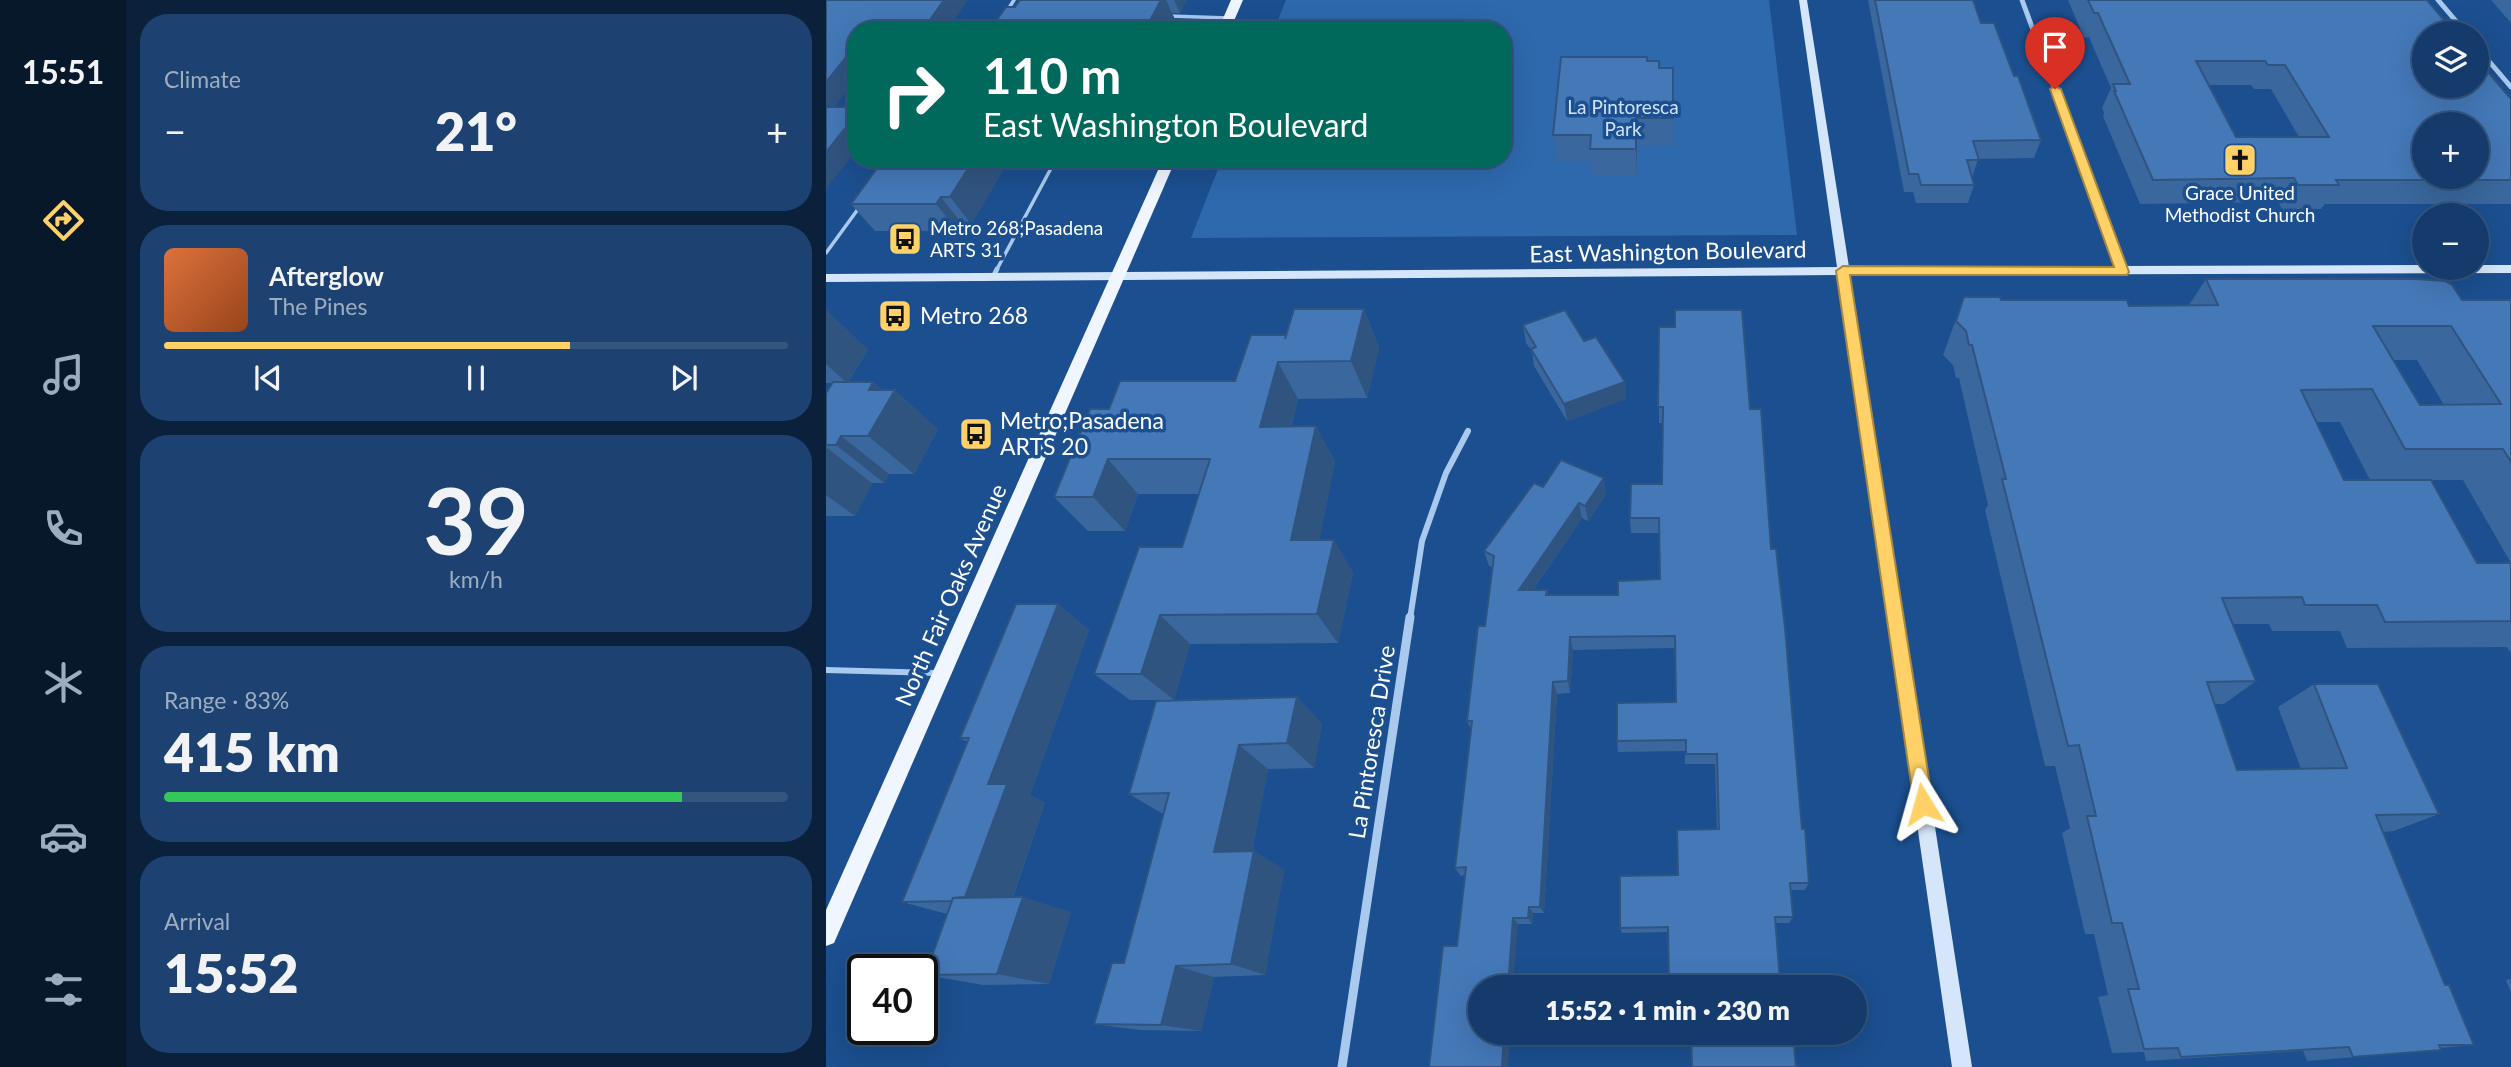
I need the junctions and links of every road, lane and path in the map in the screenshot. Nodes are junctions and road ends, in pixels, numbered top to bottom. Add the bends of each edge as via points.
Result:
1 (1014, 0) edge
2 (1237, 0) edge
3 (1803, 0) edge
4 (2022, 0) edge
5 (2438, 0) edge
6 (1012, 16) edge
7 (1166, 16) dead end
8 (1229, 18) junction
9 (1228, 21) edge
10 (2456, 21) edge
11 (2489, 61) edge
12 (2511, 87) edge
13 (1051, 168) edge
14 (1166, 168) edge
15 (864, 201) edge
16 (826, 253) edge
17 (2511, 270) edge
18 (1843, 271) junction
19 (2122, 272) junction
20 (1120, 276) junction
21 (993, 277) junction
22 (826, 278) edge
23 (1468, 431) dead end
24 (826, 670) edge
25 (943, 674) junction
26 (826, 935) edge
27 (1342, 1067) edge
28 (1962, 1067) edge

1 - 6 lane via 1003,15
2 - 8 main road
3 - 18 main road
4 - 19 street
5 - 10 street
7 - 8 lane
8 - 9 main road
11 - 12 street
13 - 21 lane
14 - 20 main road, North Fair Oaks Avenue
15 - 16 lane
17 - 19 main road, East Washington Boulevard
18 - 19 main road, East Washington Boulevard
18 - 20 main road, East Washington Boulevard
18 - 28 main road
20 - 21 main road, East Washington Boulevard
20 - 25 main road, North Fair Oaks Avenue
21 - 22 main road, East Washington Boulevard
23 - 27 street, La Pintoresca Drive via 1446,473 1422,541
24 - 25 lane
25 - 26 main road, North Fair Oaks Avenue

